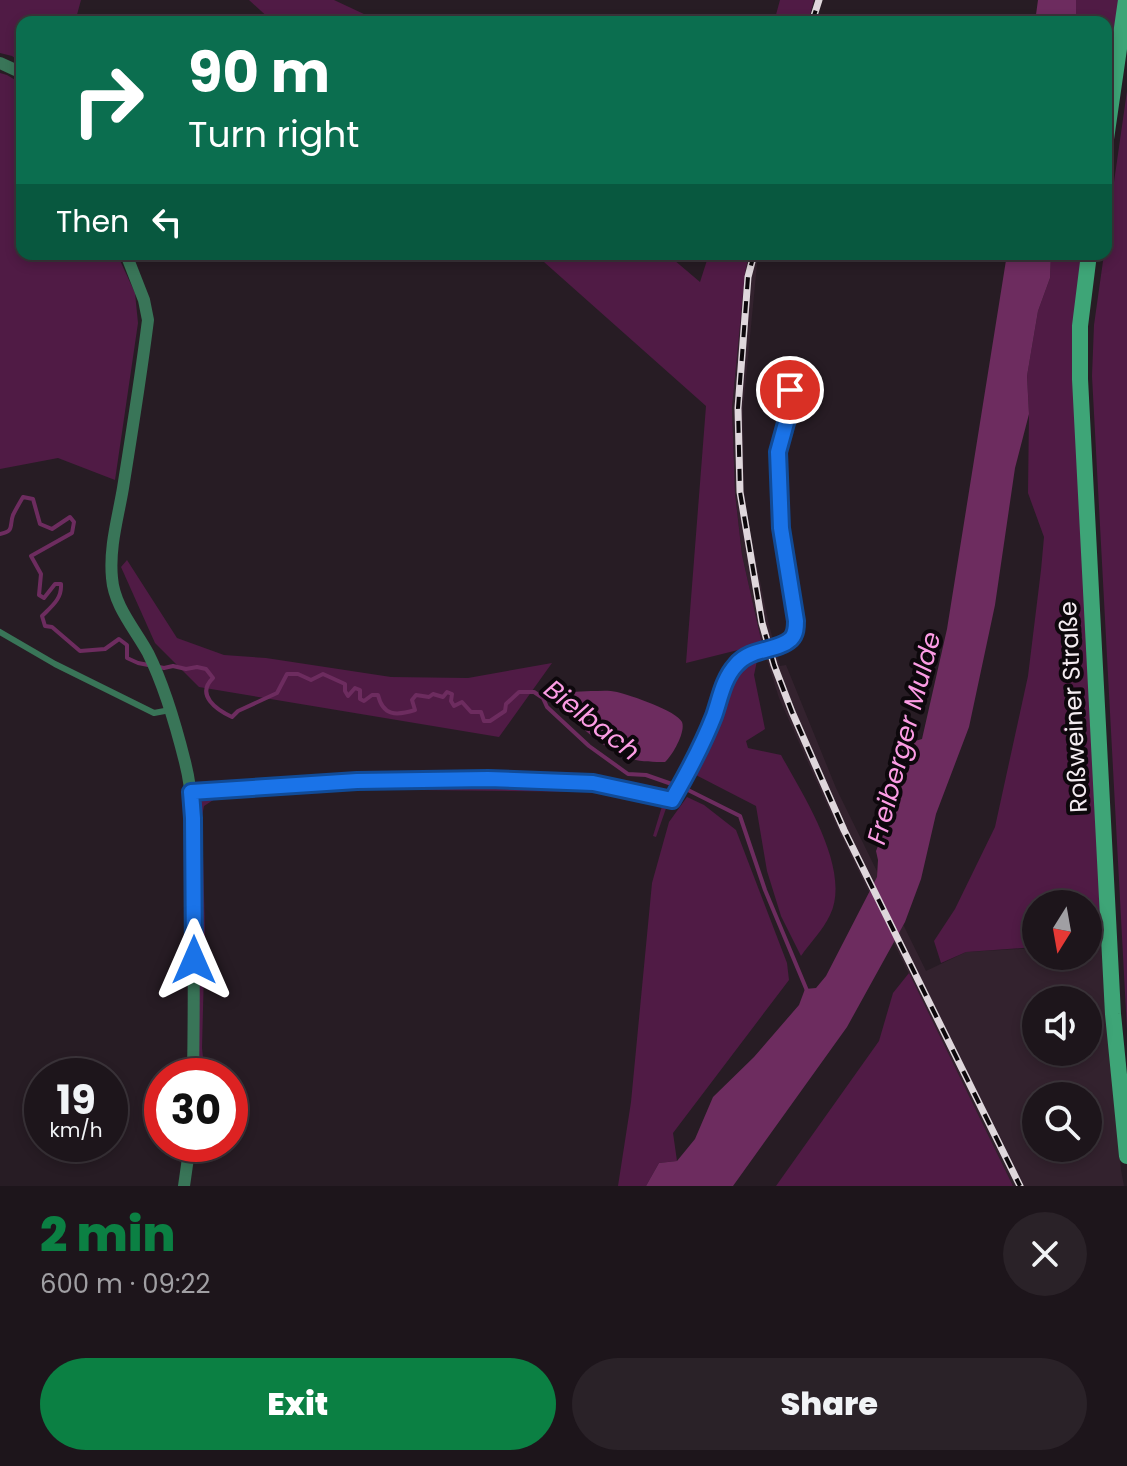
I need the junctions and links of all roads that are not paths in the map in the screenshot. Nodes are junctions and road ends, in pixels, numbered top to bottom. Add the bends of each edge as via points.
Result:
1 (1126, 0) edge
2 (1112, 97) edge
3 (128, 260) edge
4 (1088, 260) edge
5 (790, 390) dead end
6 (0, 632) edge
7 (170, 710) junction
8 (191, 792) junction
9 (193, 1058) edge
10 (1127, 1156) edge
11 (187, 1162) edge
12 (184, 1186) edge

1 - 2 main road
3 - 7 street via 148,320 112,583
4 - 10 main road, Roßweiner Straße via 1080,379 1113,1014
5 - 8 lane via 778,452 781,528 795,633 738,662 727,676 699,750 672,800 593,783 458,779
6 - 7 lane via 154,713
7 - 8 street
8 - 9 street
11 - 12 street

